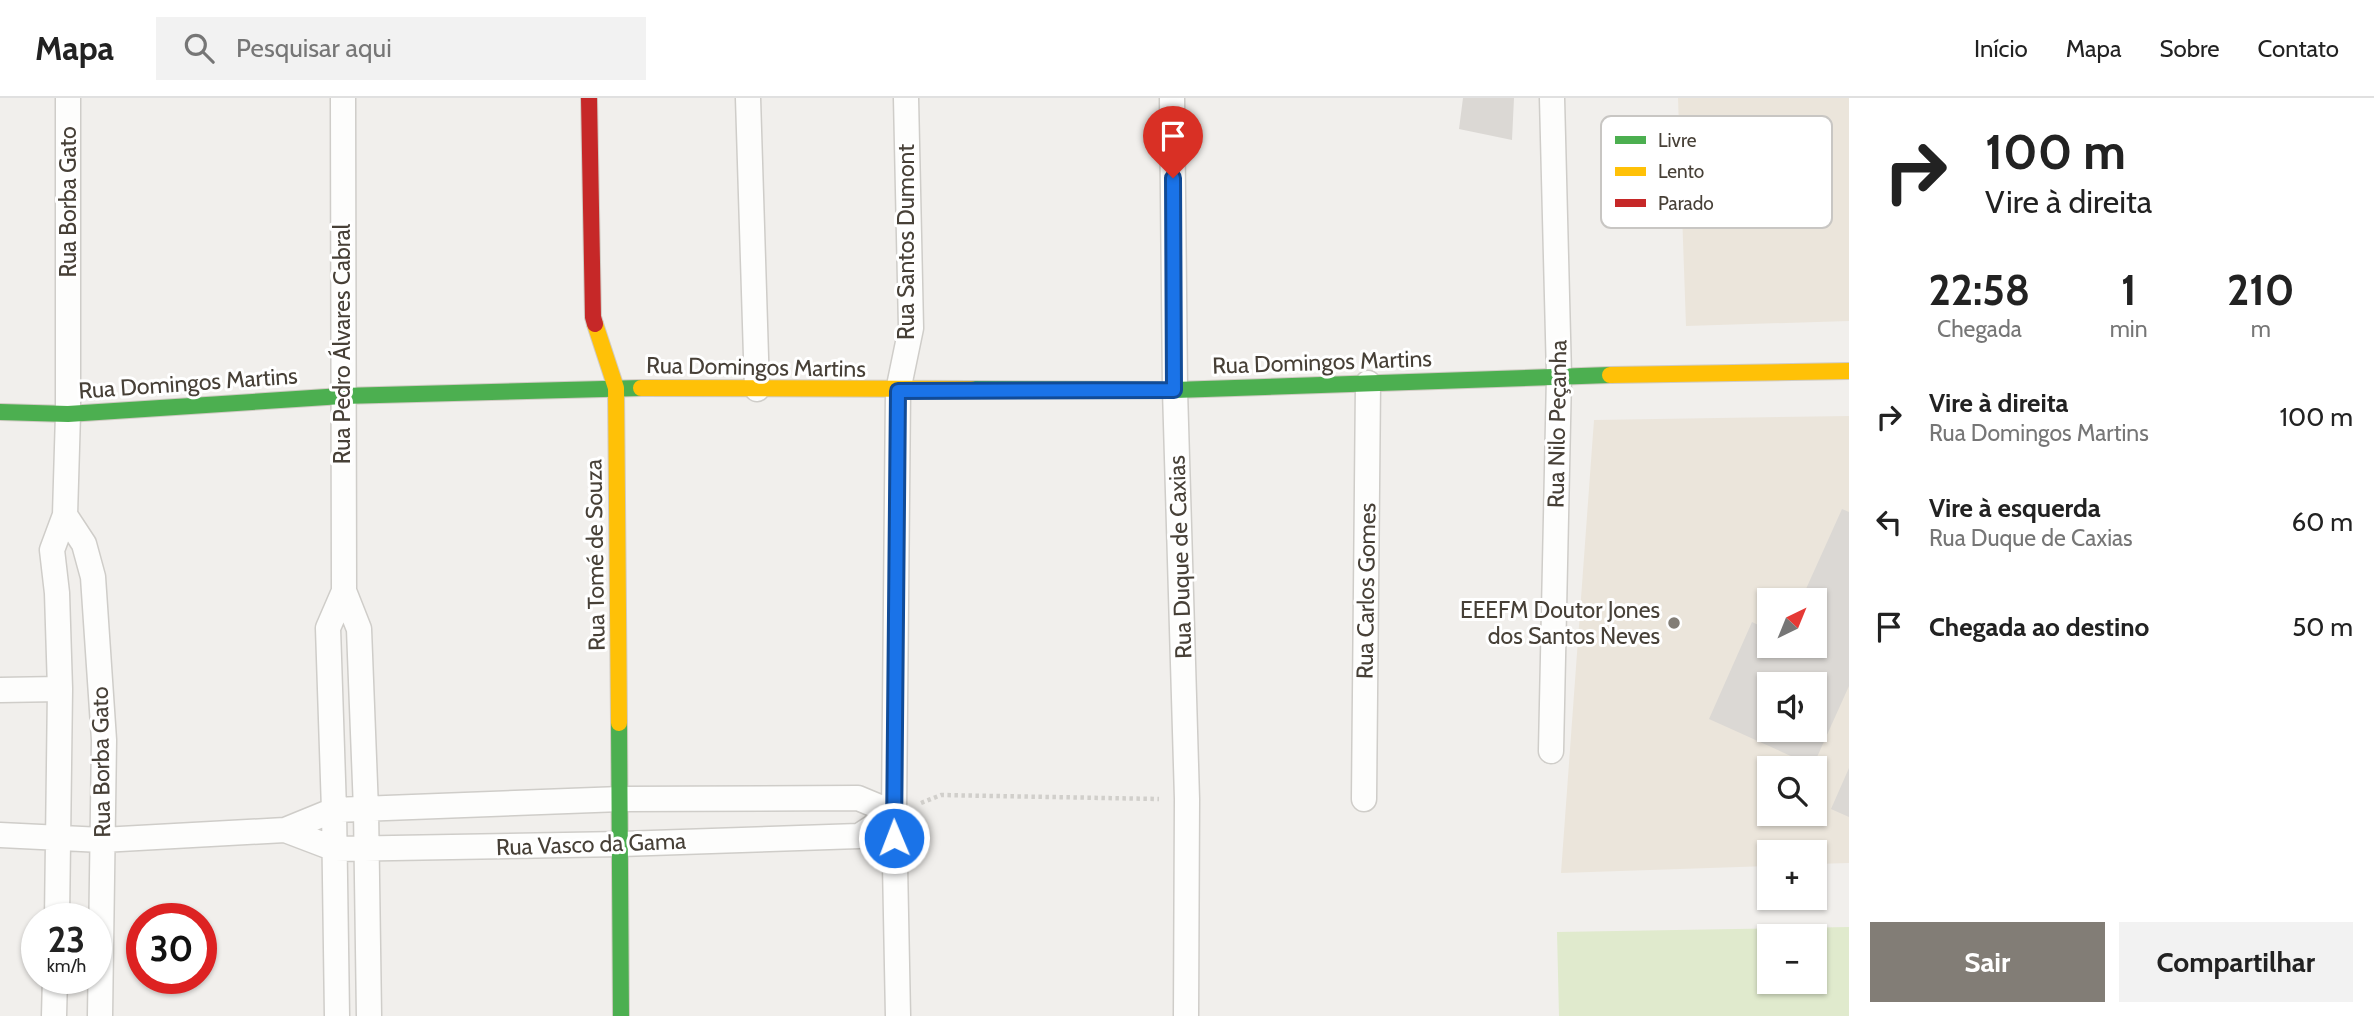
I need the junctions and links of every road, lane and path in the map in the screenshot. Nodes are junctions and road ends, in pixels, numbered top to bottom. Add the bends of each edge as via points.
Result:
1 (68, 98) edge
2 (342, 98) edge
3 (589, 98) edge
4 (748, 98) edge
5 (906, 98) edge
6 (1172, 98) edge
7 (1552, 98) edge
8 (1849, 371) edge
9 (1559, 376) junction
10 (1368, 383) junction
11 (616, 388) junction
12 (757, 390) junction
13 (1174, 390) junction
14 (898, 391) junction
15 (342, 396) junction
16 (0, 412) edge
17 (68, 414) junction
18 (65, 515) junction
19 (344, 591) junction
20 (60, 689) junction
21 (0, 690) edge
22 (1551, 751) dead end
23 (621, 799) junction
24 (1187, 799) junction
25 (1364, 799) dead end
26 (334, 810) junction
27 (366, 810) junction
28 (894, 813) junction
29 (285, 830) junction
30 (0, 835) edge
31 (60, 837) junction
32 (102, 840) junction
33 (621, 844) junction
34 (335, 849) junction
35 (366, 850) junction
36 (58, 903) edge
37 (55, 994) edge
38 (54, 1016) edge
39 (100, 1016) edge
40 (337, 1016) edge
41 (369, 1016) edge
42 (621, 1016) edge
43 (898, 1016) edge
44 (1186, 1016) edge

1 - 17 street, Rua Borba Gato
2 - 15 street, Rua Pedro Álvares Cabral
3 - 11 street, Rua Tomé de Souza via 593,317
4 - 12 street
5 - 14 street, Rua Santos Dumont via 911,328
6 - 13 street, Rua Duque de Caxias
7 - 9 street, Rua Nilo Peçanha
8 - 9 street, Rua Domingos Martins
9 - 10 street, Rua Domingos Martins
9 - 22 street, Rua Nilo Peçanha
10 - 13 street, Rua Domingos Martins
10 - 25 street, Rua Carlos Gomes
11 - 12 street, Rua Domingos Martins
11 - 15 street, Rua Domingos Martins
11 - 23 street, Rua Tomé de Souza
12 - 14 street, Rua Domingos Martins
13 - 14 street, Rua Domingos Martins
13 - 24 street, Rua Duque de Caxias
14 - 28 street, Rua Santos Dumont
15 - 17 street, Rua Domingos Martins
15 - 19 street, Rua Pedro Álvares Cabral
16 - 17 street, Rua Domingos Martins
17 - 18 street, Rua Borba Gato
18 - 20 street, Rua Borba Gato via 52,550
18 - 32 street, Rua Borba Gato via 84,544 93,577 104,740
19 - 26 street, Rua Pedro Álvares Cabral via 328,628
19 - 27 street, Rua Pedro Álvares Cabral via 359,629
20 - 21 street
20 - 31 street, Rua Borba Gato
23 - 27 street, Rua Vasco da Gama
23 - 28 street, Rua Vasco da Gama via 858,798
23 - 33 street, Rua Tomé de Souza
24 - 28 path via 942,795
24 - 44 street, Rua Duque de Caxias
26 - 27 street, Rua Vasco da Gama
26 - 29 street, Rua Vasco da Gama
26 - 34 street, Rua Pedro Álvares Cabral
27 - 35 street, Rua Pedro Álvares Cabral
28 - 33 street, Rua Vasco da Gama via 859,836
28 - 43 street, Rua Santos Dumont
29 - 32 street, Rua Vasco da Gama
29 - 34 street, Rua Vasco da Gama
30 - 31 street, Rua Vasco da Gama
31 - 32 street, Rua Vasco da Gama
31 - 36 street, Rua Borba Gato
32 - 39 street, Rua Borba Gato
33 - 35 street, Rua Vasco da Gama
33 - 42 street, Rua Tomé de Souza
34 - 35 street, Rua Vasco da Gama
34 - 40 street, Rua Pedro Álvares Cabral
35 - 41 street, Rua Pedro Álvares Cabral
37 - 38 street

